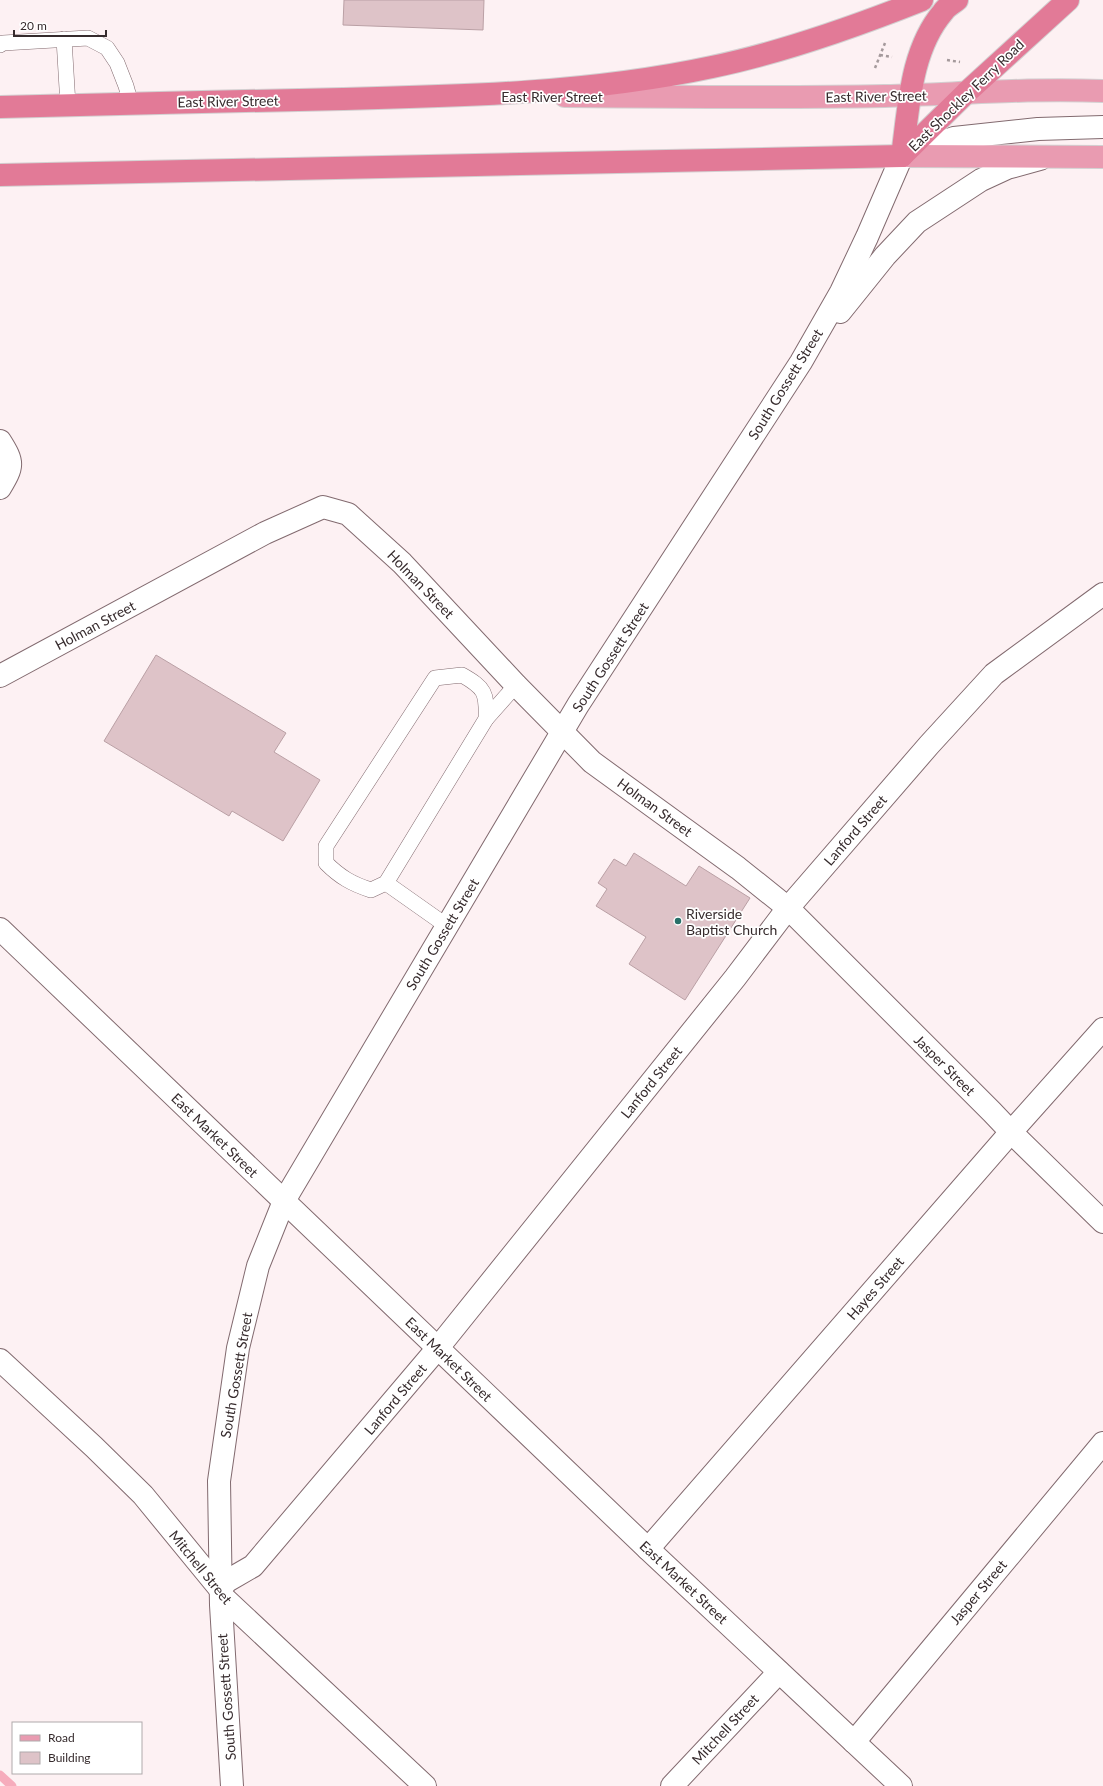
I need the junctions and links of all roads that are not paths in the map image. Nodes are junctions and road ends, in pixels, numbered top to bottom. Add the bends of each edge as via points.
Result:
1 (922, 0) edge
2 (957, 0) edge
3 (1068, 0) edge
4 (64, 39) junction
5 (0, 45) edge
6 (1103, 91) edge
7 (966, 93) junction
8 (911, 95) junction
9 (474, 96) junction
10 (131, 104) junction
11 (68, 105) junction
12 (0, 107) edge
13 (1103, 127) edge
14 (902, 156) junction
15 (1051, 157) junction
16 (1103, 157) edge
17 (0, 175) edge
18 (801, 362) junction
19 (0, 441) edge
20 (0, 488) edge
21 (1103, 594) edge
22 (0, 676) edge
23 (516, 686) junction
24 (486, 719) junction
25 (563, 731) junction
26 (386, 883) junction
27 (788, 908) junction
28 (447, 926) junction
29 (0, 929) edge
30 (1103, 1029) edge
31 (1011, 1132) junction
32 (284, 1201) junction
33 (1103, 1222) edge
34 (437, 1349) junction
35 (0, 1360) edge
36 (1103, 1443) edge
37 (648, 1549) junction
38 (220, 1589) junction
39 (779, 1672) junction
40 (854, 1742) junction
41 (232, 1786) edge
42 (425, 1786) edge
43 (672, 1786) edge
44 (901, 1786) edge

1 - 9 highway via 768,54 711,68 592,86
2 - 8 highway, East Shockley Ferry Road via 943,11 923,42
3 - 7 highway, East Shockley Ferry Road
4 - 5 lane
4 - 10 lane via 88,38 107,48 117,63
4 - 11 lane
6 - 7 main road, East River Street via 1058,89
7 - 8 main road, East River Street
7 - 14 highway, East Shockley Ferry Road
8 - 9 main road, East River Street via 759,98
8 - 14 highway, East Shockley Ferry Road
9 - 10 highway, East River Street
10 - 11 highway, East River Street
11 - 12 highway, East River Street
13 - 14 street via 1038,129 954,138
14 - 15 main road
14 - 17 highway
14 - 18 street, South Gossett Street via 841,292
15 - 16 main road
15 - 18 street via 1007,168 981,180 917,222 885,256
18 - 25 street, South Gossett Street
19 - 20 street via 9,455 10,471
21 - 27 street, Lanford Street via 994,674
22 - 23 street, Holman Street via 265,533 323,507 348,514 402,563
23 - 24 lane
23 - 25 street, Holman Street
24 - 26 lane
24 - 26 lane via 486,698 478,684 462,675 434,678 326,846 326,863 353,885 370,890
25 - 27 street, Holman Street via 592,762
25 - 28 street, South Gossett Street
26 - 28 lane
27 - 31 street, Jasper Street
27 - 34 street, Lanford Street
28 - 32 street, South Gossett Street
29 - 32 street, East Market Street
30 - 31 street, Hayes Street
31 - 33 street, Jasper Street
31 - 37 street, Hayes Street
32 - 34 street, East Market Street
32 - 38 street, South Gossett Street via 258,1266 238,1348 218,1481
34 - 37 street, East Market Street
34 - 38 street, Lanford Street via 253,1566 227,1581
35 - 38 street, Mitchell Street via 143,1495
36 - 40 street, Jasper Street
37 - 39 street, East Market Street
38 - 41 street, South Gossett Street
38 - 42 street, Mitchell Street via 223,1597
39 - 40 street, East Market Street
39 - 43 street, Mitchell Street
40 - 44 street, East Market Street

